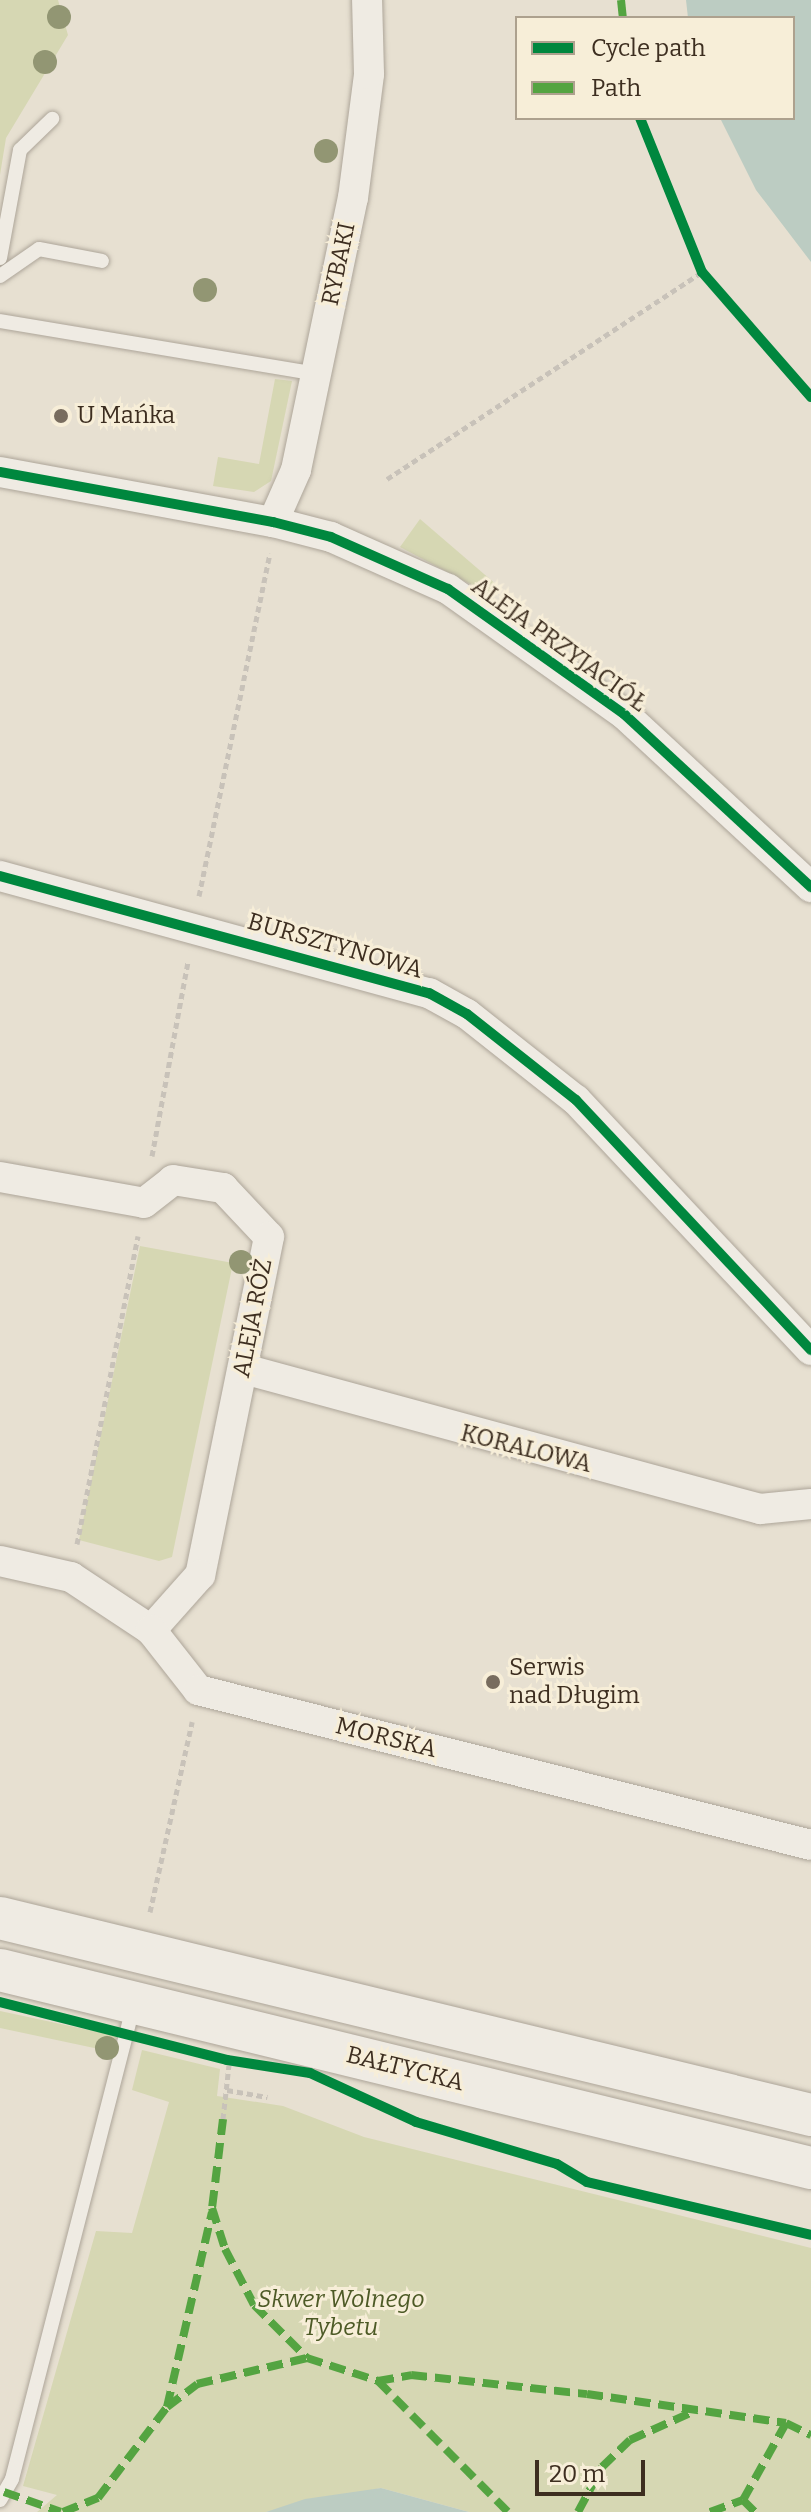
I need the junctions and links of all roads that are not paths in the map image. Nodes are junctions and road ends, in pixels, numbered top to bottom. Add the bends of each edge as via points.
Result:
1 (367, 0) edge
2 (52, 119) dead end
3 (0, 258) edge
4 (102, 261) dead end
5 (0, 276) edge
6 (0, 321) edge
7 (316, 374) junction
8 (0, 472) edge
9 (272, 535) junction
10 (0, 876) edge
11 (811, 887) edge
12 (0, 1177) edge
13 (811, 1350) edge
14 (244, 1369) junction
15 (811, 1504) edge
16 (0, 1561) edge
17 (151, 1630) junction
18 (811, 1845) edge
19 (0, 1918) edge
20 (0, 1970) edge
21 (134, 2002) junction
22 (811, 2115) edge
23 (811, 2168) edge
24 (0, 2500) edge

1 - 7 street, RYBAKI via 369,74 353,198
2 - 3 lane via 20,150
4 - 5 lane via 39,249
6 - 7 lane
7 - 9 street, RYBAKI via 296,470
8 - 9 street, ALEJA PRZYJACIÓŁ
9 - 11 street, ALEJA PRZYJACIÓŁ via 331,537 448,589 624,714
10 - 13 street, BURSZTYNOWA via 429,993 467,1014 576,1100
12 - 14 street, ALEJA RÓŻ via 144,1203 173,1180 223,1188 269,1237
14 - 15 street, KORALOWA via 760,1509
14 - 17 street, ALEJA RÓŻ via 200,1575
16 - 17 street, MORSKA via 71,1577
17 - 18 street, MORSKA via 198,1690
19 - 22 main road, BAŁTYCKA
20 - 21 main road, BAŁTYCKA
21 - 23 main road, BAŁTYCKA
21 - 24 lane via 12,2479

